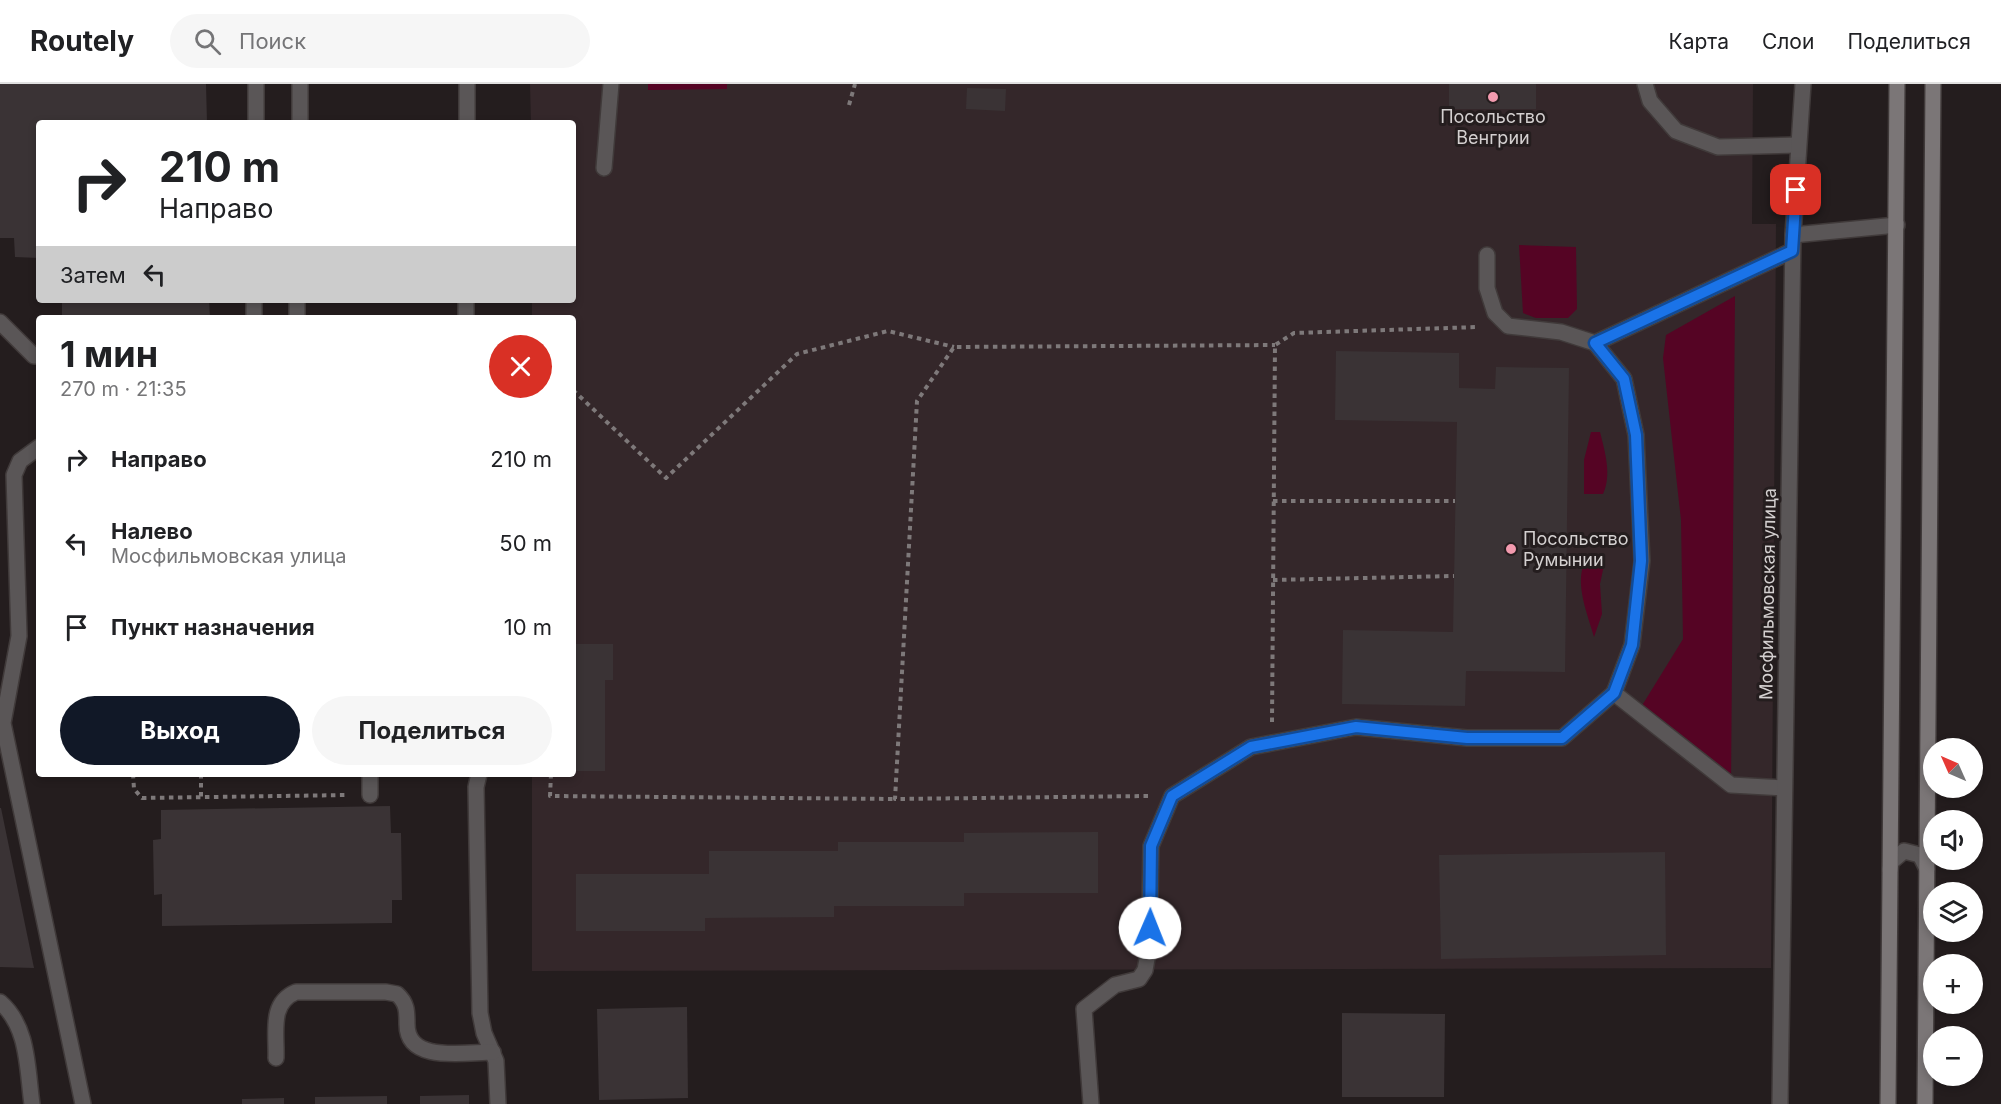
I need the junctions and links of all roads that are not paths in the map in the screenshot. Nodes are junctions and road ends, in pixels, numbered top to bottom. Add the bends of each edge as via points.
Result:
1 (256, 84) edge
2 (300, 84) edge
3 (467, 84) edge
4 (611, 84) edge
5 (1645, 84) edge
6 (1803, 84) edge
7 (1897, 84) edge
8 (1933, 84) edge
9 (256, 120) edge
10 (300, 120) edge
11 (467, 120) edge
12 (1798, 145) junction
13 (604, 168) dead end
14 (1897, 225) junction
15 (1793, 235) junction
16 (1792, 251) junction
17 (1487, 255) dead end
18 (0, 322) edge
19 (1595, 343) junction
20 (36, 356) edge
21 (36, 449) edge
22 (1614, 693) junction
23 (1, 716) edge
24 (370, 777) edge
25 (479, 777) edge
26 (1785, 788) junction
27 (370, 795) road end
28 (1928, 810) edge
29 (1923, 860) edge
30 (1890, 870) junction
31 (1928, 870) edge
32 (0, 1002) edge
33 (493, 1052) junction
34 (276, 1058) dead end
35 (32, 1104) edge
36 (83, 1104) edge
37 (498, 1104) edge
38 (1091, 1104) edge
39 (1780, 1104) edge
40 (1888, 1104) edge
41 (1925, 1104) edge

1 - 9 street
2 - 10 street
3 - 11 street
4 - 13 street
5 - 12 street via 1650,101 1676,131 1718,147
6 - 12 street, Мосфильмовская улица
7 - 14 main road
8 - 28 main road
12 - 15 street, Мосфильмовская улица
14 - 15 street
14 - 30 main road
15 - 16 street, Мосфильмовская улица
16 - 19 street
16 - 26 street, Мосфильмовская улица
17 - 19 street via 1487,288 1495,313 1508,326 1561,332
18 - 20 street
19 - 22 street via 1624,379 1636,435 1641,561 1632,645
21 - 23 street via 20,461 14,476 19,636
22 - 26 street via 1731,784
22 - 38 street via 1562,738 1467,738 1356,727 1251,747 1172,796 1151,846 1145,969 1139,979 1115,985 1084,1009
23 - 36 street
24 - 27 street
25 - 33 street via 480,1013
26 - 39 street, Мосфильмовская улица
29 - 30 street via 1920,855 1904,851 1896,855
30 - 40 main road
31 - 41 main road
32 - 35 street via 23,1036
33 - 34 street via 429,1052 417,1047 407,1034 407,1008 397,994 296,992 280,1003
33 - 37 street

